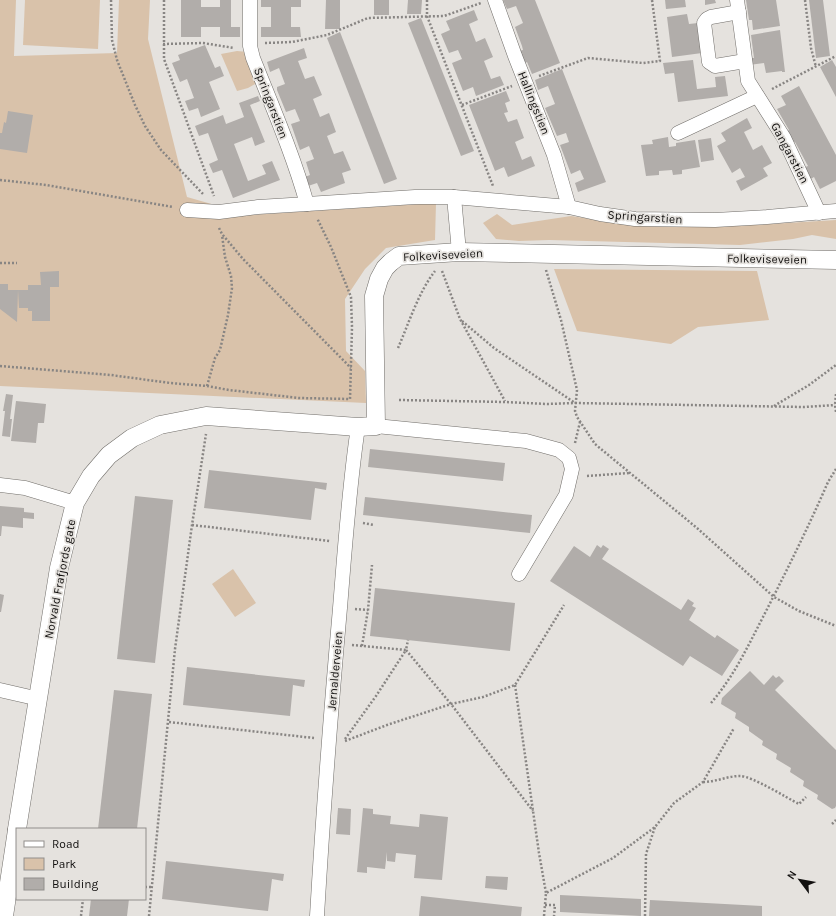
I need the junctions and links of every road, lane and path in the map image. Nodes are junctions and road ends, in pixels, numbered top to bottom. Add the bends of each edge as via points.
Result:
1 (111, 0) edge
2 (164, 0) edge
3 (250, 0) edge
4 (427, 0) edge
5 (652, 0) edge
6 (805, 0) edge
7 (489, 1) edge
8 (738, 6) edge
9 (427, 16) junction
10 (327, 35) dead end
11 (836, 56) edge
12 (746, 61) junction
13 (816, 67) junction
14 (525, 81) junction
15 (757, 96) junction
16 (462, 105) junction
17 (678, 133) dead end
18 (0, 180) edge
19 (454, 197) junction
20 (499, 201) junction
21 (307, 204) junction
22 (569, 206) junction
23 (187, 210) joint
24 (836, 211) edge
25 (219, 212) junction
26 (819, 213) junction
27 (222, 234) junction
28 (459, 252) junction
29 (541, 254) junction
30 (836, 260) edge
31 (0, 263) edge
32 (17, 263) dead end
33 (440, 266) dead end
34 (436, 270) dead end
35 (460, 319) junction
36 (398, 348) dead end
37 (836, 365) edge
38 (0, 366) edge
39 (351, 369) junction
40 (208, 386) junction
41 (836, 394) edge
42 (399, 400) dead end
43 (505, 402) junction
44 (575, 403) junction
45 (835, 405) junction
46 (774, 406) junction
47 (836, 412) edge
48 (206, 416) junction
49 (580, 422) junction
50 (376, 426) junction
51 (358, 427) junction
52 (569, 458) junction
53 (836, 469) edge
54 (630, 473) junction
55 (570, 477) junction
56 (0, 485) edge
57 (75, 503) junction
58 (192, 525) junction
59 (345, 542) junction
60 (372, 565) dead end
61 (519, 574) dead end
62 (774, 597) junction
63 (564, 605) dead end
64 (836, 626) edge
65 (408, 640) dead end
66 (337, 643) junction
67 (362, 646) junction
68 (406, 650) junction
69 (515, 685) junction
70 (0, 690) edge
71 (39, 699) junction
72 (711, 703) dead end
73 (450, 704) junction
74 (169, 722) junction
75 (734, 728) dead end
76 (330, 740) junction
77 (703, 782) junction
78 (806, 797) dead end
79 (533, 811) junction
80 (836, 820) edge
81 (832, 824) dead end
82 (655, 827) junction
83 (17, 828) edge
84 (16, 834) edge
85 (146, 887) edge
86 (152, 887) junction
87 (4, 888) edge
88 (546, 893) junction
89 (83, 900) edge
90 (545, 905) junction
91 (4, 916) edge
92 (81, 916) edge
93 (149, 916) edge
94 (317, 916) edge
95 (544, 916) edge
96 (554, 916) edge
97 (645, 916) edge

1 - 25 path via 112,40 116,60 145,126 162,150
2 - 25 path via 164,59
3 - 21 street, Springarstien via 250,46
4 - 9 path
5 - 14 path via 660,61 588,58
6 - 13 path
7 - 9 path via 444,16
7 - 14 street, Hallingstien
8 - 12 street, Gangarstien
8 - 12 street, Gangarstien via 707,19 704,23 709,62 715,66
9 - 10 path via 368,18
9 - 16 path
11 - 13 path
12 - 15 street, Gangarstien via 748,80
13 - 15 path
14 - 16 path
14 - 22 street, Hallingstien via 554,154
15 - 17 street
15 - 26 street, Gangarstien via 784,138
16 - 20 path
18 - 23 path via 97,193
19 - 20 street, Springarstien
19 - 21 street, Springarstien
19 - 28 street
20 - 22 street, Springarstien
21 - 25 street, Springarstien
21 - 39 path via 319,222 351,297
22 - 26 street, Springarstien via 600,214 643,219 716,220
23 - 25 street, Springarstien
24 - 26 street, Springarstien
25 - 27 path via 217,223
27 - 39 path via 243,259
27 - 40 path via 232,288 220,350 215,358
28 - 29 street, Folkeviseveien
28 - 50 street, Folkeviseveien via 399,256 391,262 379,279 374,296
29 - 30 street, Folkeviseveien
29 - 44 path via 561,320 577,390
31 - 32 path
33 - 35 path
34 - 36 path via 420,298
35 - 43 path
35 - 44 path via 494,348
37 - 46 path
38 - 40 path
39 - 40 path via 350,399 299,398
41 - 45 path
42 - 43 path
43 - 44 path
44 - 46 path
44 - 49 path via 576,417
45 - 46 path
45 - 47 path
48 - 51 street
48 - 57 street, Norvald Frafjords gate via 160,424 132,438 109,455 91,476
48 - 58 path
49 - 52 path
49 - 54 path via 596,444
50 - 51 street
50 - 52 street via 526,442 559,450
51 - 59 street, Jernalderveien via 351,469
52 - 55 street via 572,468
53 - 62 path
54 - 55 path
54 - 62 path via 707,536
55 - 61 street via 566,495
56 - 57 street via 25,488
57 - 71 street, Norvald Frafjords gate via 59,568
58 - 59 path
58 - 74 path
59 - 66 street, Jernalderveien
60 - 67 path
62 - 64 path via 799,611
62 - 72 path via 746,653 722,691
63 - 69 path
65 - 68 path
66 - 67 path
66 - 76 street, Jernalderveien
67 - 68 path
68 - 73 path
68 - 73 path via 344,741
69 - 73 path via 483,697
69 - 79 path
70 - 71 street
71 - 83 street, Norvald Frafjords gate
73 - 79 path
74 - 76 path
74 - 86 path
75 - 77 path
76 - 94 street, Jernalderveien
77 - 78 path via 741,776 750,778 799,804
77 - 82 path via 674,803
79 - 88 path
80 - 81 path
82 - 88 path via 613,858
82 - 97 path via 646,854
84 - 87 street, Norvald Frafjords gate
85 - 86 path
86 - 93 path
87 - 91 street, Norvald Frafjords gate
88 - 90 path
89 - 92 path
90 - 95 path
90 - 96 path via 555,905

